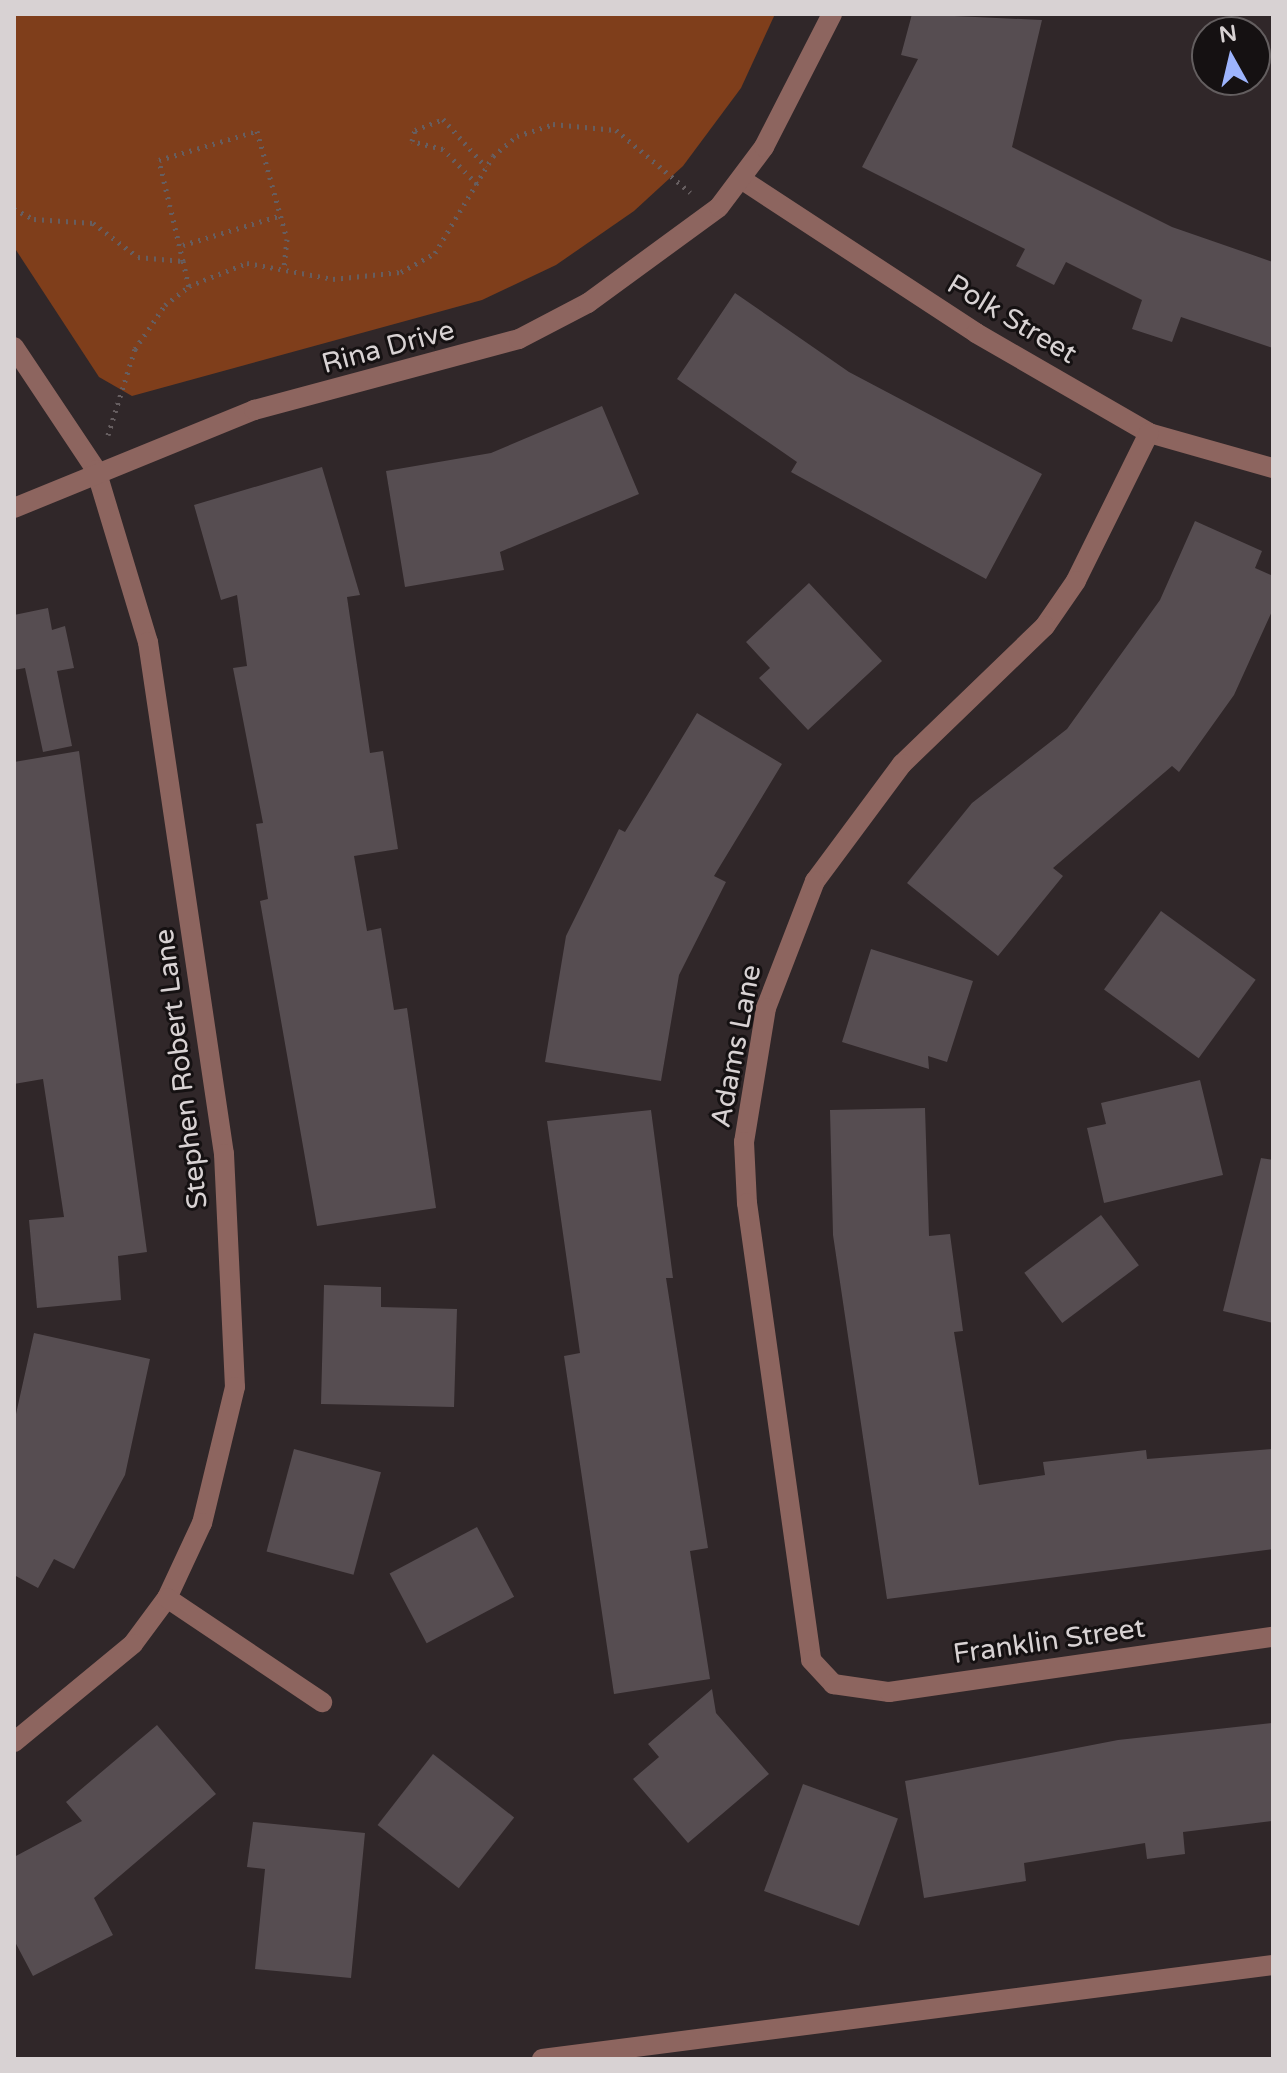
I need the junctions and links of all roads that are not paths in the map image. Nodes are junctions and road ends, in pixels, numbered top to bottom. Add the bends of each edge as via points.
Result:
1 (832, 14) edge
2 (741, 179) junction
3 (14, 347) edge
4 (1149, 433) junction
5 (1273, 468) edge
6 (96, 470) junction
7 (14, 508) edge
8 (167, 1598) junction
9 (1273, 1637) edge
10 (833, 1684) joint
11 (322, 1702) dead end
12 (14, 1742) edge
13 (1273, 1965) edge
14 (542, 2059) edge

1 - 2 street, Rina Drive via 801,83
2 - 4 street, Polk Street via 976,333
2 - 6 street, Rina Drive via 713,212 656,259 519,339 254,410
3 - 6 street, Stephen Robert Lane
4 - 5 street, Polk Street
4 - 10 street, Adams Lane via 1076,581 1045,626 856,819 815,881 766,1008 744,1142 747,1203 811,1660
6 - 7 street, Rina Drive
6 - 8 street, Stephen Robert Lane via 137,589 167,736 224,1154 235,1387 202,1523
8 - 11 street
8 - 12 street, Stephen Robert Lane via 133,1644
9 - 10 street, Franklin Street via 889,1692
13 - 14 street

